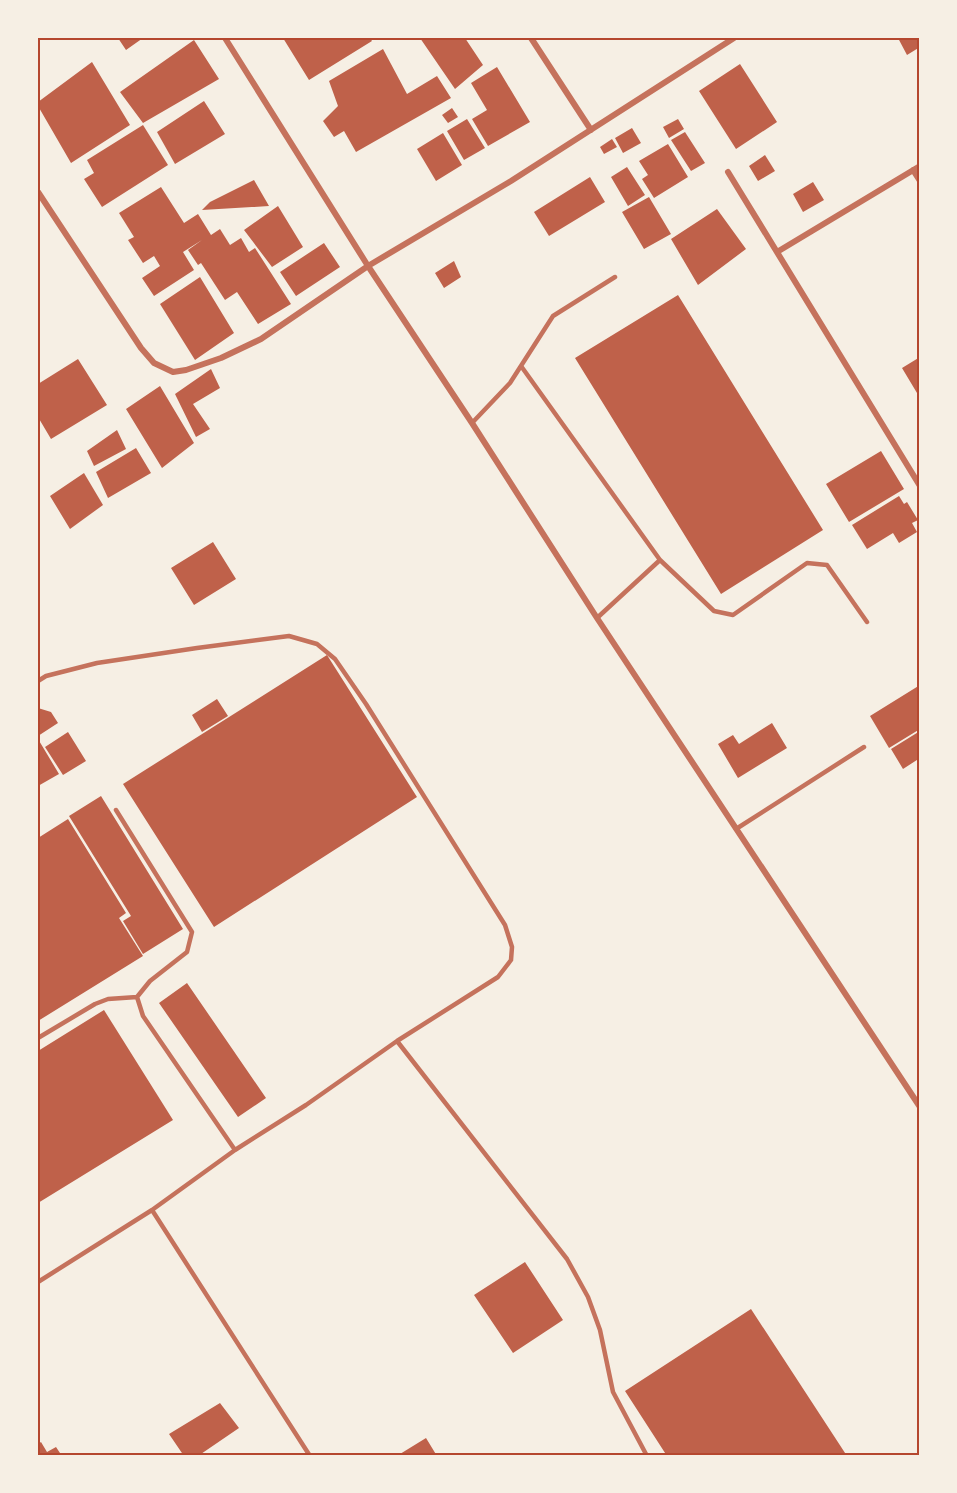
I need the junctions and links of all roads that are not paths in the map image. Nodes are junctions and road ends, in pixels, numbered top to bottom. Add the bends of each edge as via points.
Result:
1 (225, 38) edge
2 (531, 38) edge
3 (734, 38) edge
4 (591, 130) junction
5 (920, 166) edge
6 (913, 171) junction
7 (728, 172) dead end
8 (920, 181) edge
9 (38, 192) edge
10 (777, 252) junction
11 (368, 266) junction
12 (615, 277) dead end
13 (521, 366) junction
14 (472, 423) junction
15 (920, 486) edge
16 (660, 560) junction
17 (597, 618) junction
18 (867, 622) dead end
19 (38, 681) edge
20 (864, 747) dead end
21 (116, 810) dead end
22 (736, 829) junction
23 (137, 998) junction
24 (38, 1038) edge
25 (397, 1041) junction
26 (920, 1107) edge
27 (235, 1150) junction
28 (152, 1210) junction
29 (38, 1282) edge
30 (310, 1455) edge
31 (647, 1455) edge

1 - 11 street
2 - 4 street
3 - 4 street
4 - 11 street
5 - 6 street
6 - 8 street
6 - 10 street
7 - 10 street
9 - 11 street via 141,348 154,363 173,372 221,358 261,339
10 - 15 street
11 - 14 street
12 - 13 lane via 553,316
13 - 14 lane
13 - 16 lane
14 - 17 street
16 - 17 lane
16 - 18 lane via 714,611 733,615 807,563 826,565
17 - 22 street
19 - 25 lane via 97,663 289,636 316,644 335,660 505,925 512,947 511,960 498,977
20 - 22 lane
21 - 23 lane via 192,932 187,952 150,981
22 - 26 street
23 - 24 lane via 108,999 95,1004
23 - 27 lane via 143,1017
25 - 27 lane
25 - 31 lane via 567,1259 600,1329 613,1392
27 - 28 lane
28 - 29 lane
28 - 30 lane

